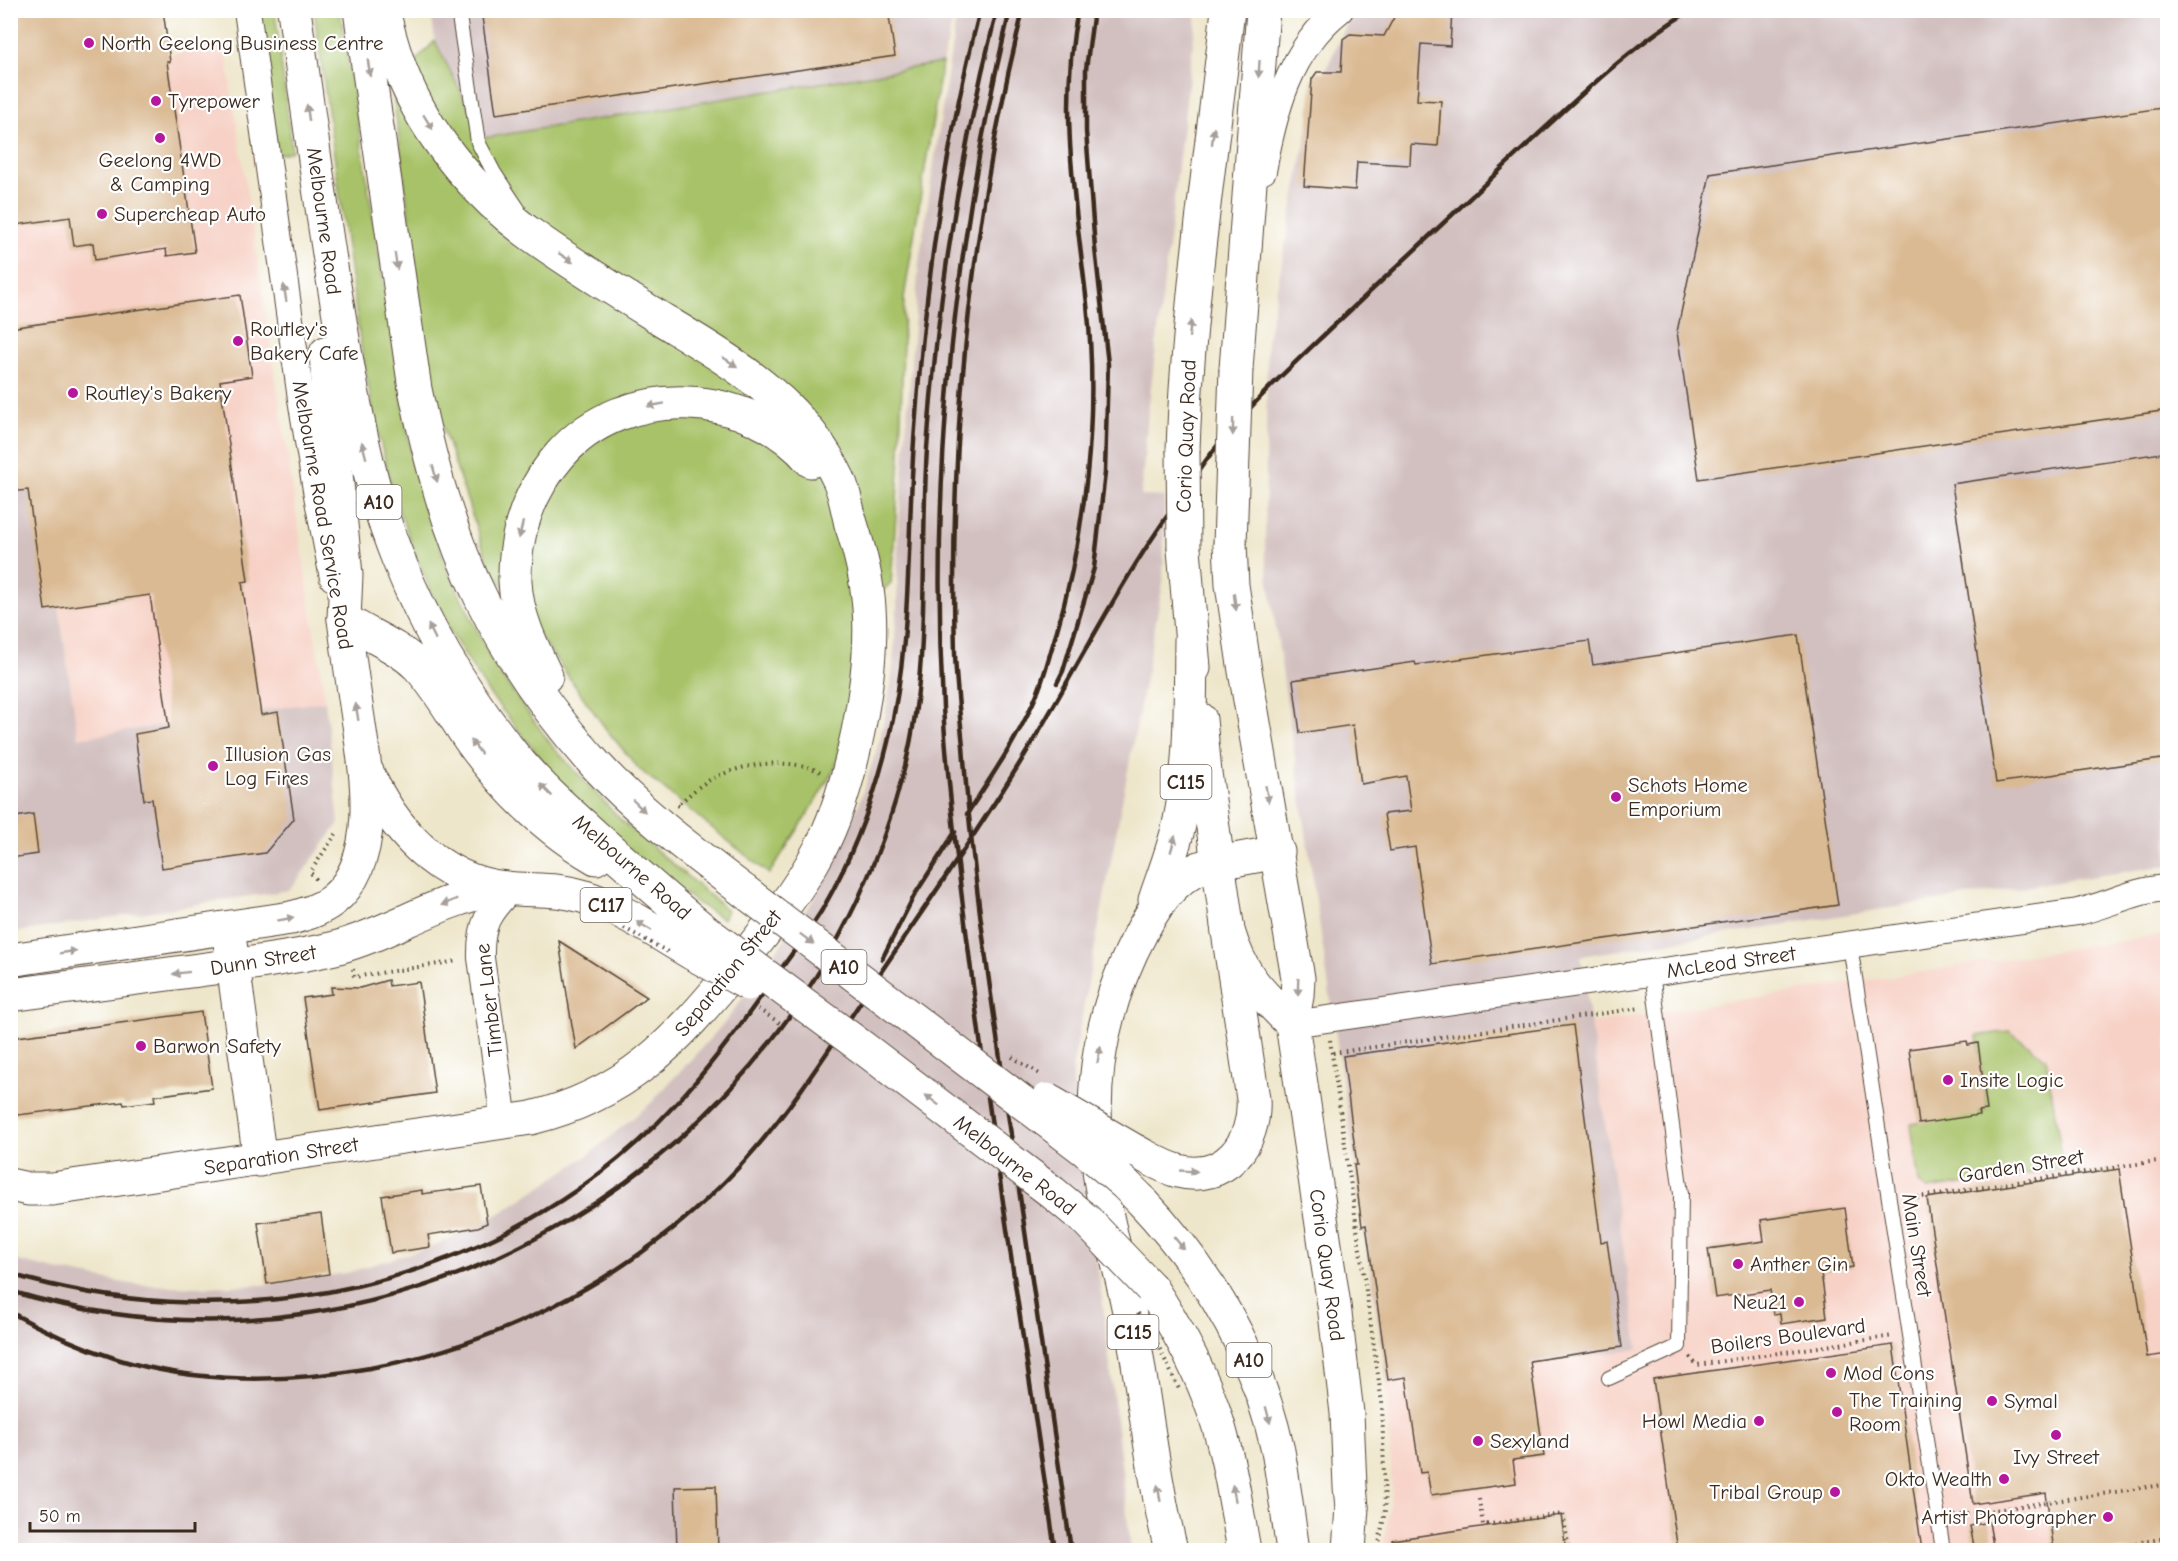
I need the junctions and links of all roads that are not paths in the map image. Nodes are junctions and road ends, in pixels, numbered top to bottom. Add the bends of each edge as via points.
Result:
1 (247, 10) edge
2 (294, 10) edge
3 (360, 10) edge
4 (383, 10) edge
5 (458, 10) edge
6 (1228, 10) edge
7 (1263, 10) edge
8 (1340, 10) edge
9 (537, 239) junction
10 (328, 249) junction
11 (1241, 280) junction
12 (851, 524) junction
13 (344, 619) junction
14 (1191, 640) junction
15 (596, 765) junction
16 (366, 770) junction
17 (1278, 852) junction
18 (1218, 863) junction
19 (508, 888) junction
20 (2168, 888) edge
21 (667, 900) junction
22 (1148, 919) junction
23 (1227, 925) junction
24 (228, 927) junction
25 (1850, 945) junction
26 (694, 949) junction
27 (10, 960) edge
28 (233, 966) junction
29 (1652, 973) junction
30 (10, 995) edge
31 (1292, 1024) junction
32 (943, 1042) junction
33 (870, 1053) joint
34 (504, 1121) junction
35 (260, 1160) junction
36 (10, 1185) edge
37 (1609, 1378) dead end
38 (1171, 1551) edge
39 (1244, 1551) edge
40 (1293, 1551) edge
41 (1350, 1551) edge
42 (1943, 1551) edge

13 -> 1 street, Melbourne Road Service Road via 316,490
10 -> 2 main road, Melbourne Road / A10
3 -> 15 main road, A10 via 415,389 443,502 460,550 502,638
4 -> 9 main road, Separation Street via 407,87 448,152 510,220
5 - 9 lane via 478,142
14 -> 6 main road, Corio Quay Road / C115, bridge via 1184,549 1187,365
7 -> 11 main road, Corio Quay Road
8 - 11 street via 1310,39 1281,95
9 -> 12 main road, Separation Street via 730,362 779,398 830,462 840,482
10 - 13 main road via 326,367 346,575
21 -> 10 main road, Melbourne Road / A10 via 586,828 516,758 457,677 434,638 399,561 373,483 352,397
11 -> 17 main road, Corio Quay Road, bridge via 1230,544 1232,585
12 -> 15 main road via 820,472 801,450 782,433 731,408 679,402 627,412 603,422 561,454 525,512 515,584 520,611 537,656
12 - 34 main road, Separation Street via 869,610 864,690 859,729 836,812 821,848 758,941 679,1035 606,1091 579,1104
16 -> 13 main road, Melbourne Road Service Road
21 -> 13 main road via 547,825 501,779 418,667
14 - 18 main road, Corio Quay Road / C115
22 -> 14 main road, C115 via 1173,848 1184,799
15 -> 32 main road, A10, bridge via 649,815 744,891
16 - 19 main road via 405,834 428,856 468,879
24 -> 16 main road, Dunn Street via 291,918 322,908 334,899 350,877 364,839
17 - 18 main road
17 -> 31 main road, Corio Quay Road via 1298,978
18 - 22 main road via 1197,868 1183,877
18 - 23 main road, Corio Quay Road / C115
26 -> 19 main road, C117 via 584,896
19 -> 28 main road, Dunn Street / C117 via 450,901 350,944
19 - 34 street, Timber Lane via 484,922 480,937
20 - 25 street, McLeod Street via 2078,912
21 - 26 main road, Melbourne Road / A10
38 -> 22 main road, C115 via 1131,1323 1104,1205 1095,1113 1098,1058 1113,996
23 - 31 main road, Corio Quay Road via 1251,982
32 -> 23 main road, C115, bridge via 1135,1151 1179,1171 1203,1172 1237,1154 1251,1131 1254,1111
27 -> 24 main road, Dunn Street
24 - 28 main road
25 - 29 street, McLeod Street
25 - 42 lane, Main Street
26 - 33 main road, C117, bridge
28 -> 30 main road, Dunn Street / C117
28 - 35 main road
29 - 31 street, McLeod Street
29 - 37 lane via 1681,1194 1680,1346
31 - 41 main road, Corio Quay Road via 1347,1413
32 -> 40 main road, A10, bridge via 1125,1184 1166,1227 1207,1281 1230,1319 1265,1406 1277,1450
39 -> 33 main road, Melbourne Road / A10, bridge via 1210,1399 1174,1323 1143,1298 1087,1221
34 - 35 main road, Separation Street
35 - 36 main road, Separation Street via 52,1189

